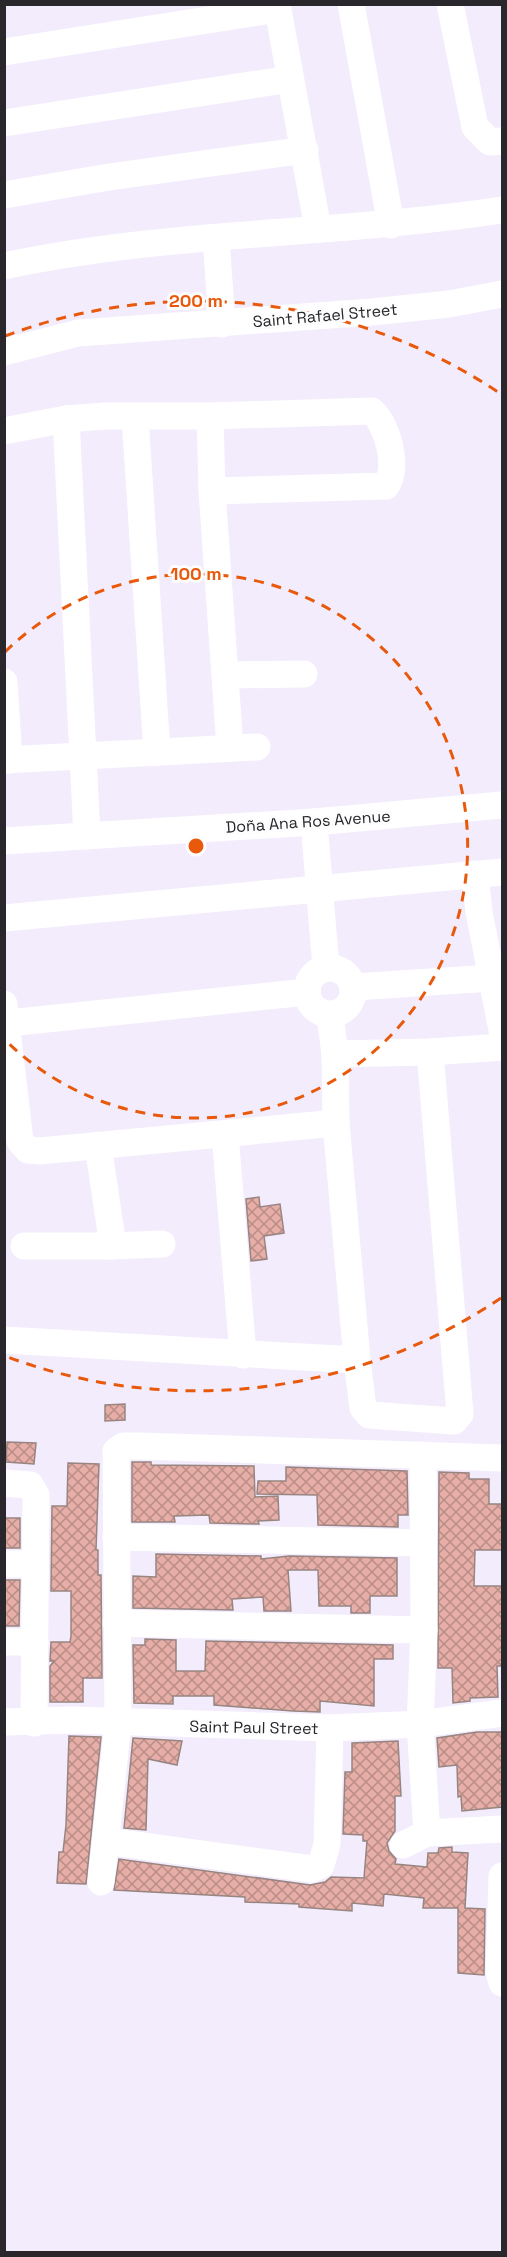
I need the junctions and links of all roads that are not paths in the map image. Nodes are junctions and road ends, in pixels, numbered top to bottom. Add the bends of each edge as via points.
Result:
1 (351, 4) edge
2 (450, 4) edge
3 (277, 7) edge
4 (4, 52) edge
5 (290, 79) junction
6 (4, 123) edge
7 (502, 141) edge
8 (305, 150) junction
9 (4, 195) edge
10 (502, 210) edge
11 (391, 225) junction
12 (318, 229) junction
13 (216, 238) junction
14 (4, 266) edge
15 (502, 294) edge
16 (222, 324) junction
17 (4, 352) edge
18 (210, 416) junction
19 (135, 417) junction
20 (66, 419) junction
21 (4, 431) edge
22 (212, 491) junction
23 (304, 674) dead end
24 (227, 675) junction
25 (4, 682) edge
26 (257, 747) dead end
27 (230, 748) junction
28 (157, 752) junction
29 (82, 757) junction
30 (7, 760) edge
31 (502, 805) edge
32 (314, 822) junction
33 (87, 836) junction
34 (4, 841) edge
35 (502, 872) edge
36 (475, 874) junction
37 (322, 889) junction
38 (491, 911) edge
39 (4, 918) edge
40 (326, 968) junction
41 (492, 978) junction
42 (354, 987) junction
43 (307, 992) junction
44 (6, 1013) edge
45 (330, 1015) junction
46 (502, 1030) edge
47 (502, 1047) edge
48 (430, 1052) junction
49 (335, 1054) junction
50 (336, 1123) junction
51 (225, 1134) junction
52 (98, 1145) junction
53 (162, 1244) dead end
54 (24, 1246) dead end
55 (113, 1246) junction
56 (4, 1340) edge
57 (243, 1355) junction
58 (357, 1360) junction
59 (423, 1455) junction
60 (502, 1458) edge
61 (4, 1483) edge
62 (116, 1537) junction
63 (422, 1543) junction
64 (4, 1564) edge
65 (35, 1564) junction
66 (116, 1623) junction
67 (424, 1630) junction
68 (4, 1642) edge
69 (35, 1642) junction
70 (502, 1713) edge
71 (4, 1722) edge
72 (34, 1723) junction
73 (118, 1723) junction
74 (420, 1724) junction
75 (330, 1728) junction
76 (502, 1829) edge
77 (428, 1833) junction
78 (106, 1840) junction
79 (403, 1845) dead end
80 (502, 1876) edge
81 (101, 1882) dead end
82 (502, 1983) edge

1 - 11 street
2 - 7 street via 475,127 490,142
3 - 4 street
3 - 5 street
5 - 6 street
5 - 8 street
8 - 9 street
8 - 12 street
10 - 11 street
11 - 12 street
12 - 13 street
13 - 14 street via 68,253
13 - 16 street
15 - 16 street, Saint Rafael Street via 449,304
16 - 17 street, Saint Rafael Street via 78,333
18 - 19 street
18 - 22 street
18 - 22 street via 372,411 384,427 392,470 386,486
19 - 20 street
19 - 28 street
20 - 21 street
20 - 29 street
22 - 24 street
23 - 24 street
24 - 27 street
25 - 30 street
26 - 27 street
27 - 28 street
28 - 29 street
29 - 30 street
29 - 33 street
31 - 32 street, Doña Ana Ros Avenue
32 - 33 street, Doña Ana Ros Avenue
32 - 37 street
33 - 34 street, Doña Ana Ros Avenue
35 - 36 street
36 - 37 street
36 - 38 street
37 - 39 street
37 - 40 street
38 - 41 street
40 - 42 street via 344,972
40 - 43 street via 316,972
41 - 42 street
41 - 46 street
42 - 45 street via 348,1006
43 - 44 street
43 - 45 street via 310,1003
44 - 52 street via 20,1141 24,1147 40,1151
45 - 49 street
47 - 48 street
48 - 49 street
48 - 58 street via 459,1416 450,1422 369,1415 363,1408
49 - 50 street
50 - 51 street
50 - 58 street
51 - 52 street
51 - 57 street
52 - 55 street
53 - 55 street
54 - 55 street
56 - 57 street
57 - 58 street
59 - 60 street
59 - 62 street via 123,1446 116,1451 115,1460
59 - 63 street
61 - 65 street via 33,1489
62 - 63 street
62 - 66 street
63 - 67 street
64 - 65 street
65 - 69 street
66 - 67 street
66 - 73 street
67 - 74 street
68 - 69 street
69 - 72 street
70 - 74 street, Saint Paul Street
71 - 72 street, Saint Paul Street
72 - 73 street, Saint Paul Street
73 - 75 street, Saint Paul Street
73 - 78 street
74 - 75 street, Saint Paul Street
74 - 77 street
75 - 78 street via 327,1844 321,1865 312,1869
76 - 77 street
77 - 79 street
78 - 81 street
80 - 82 street

